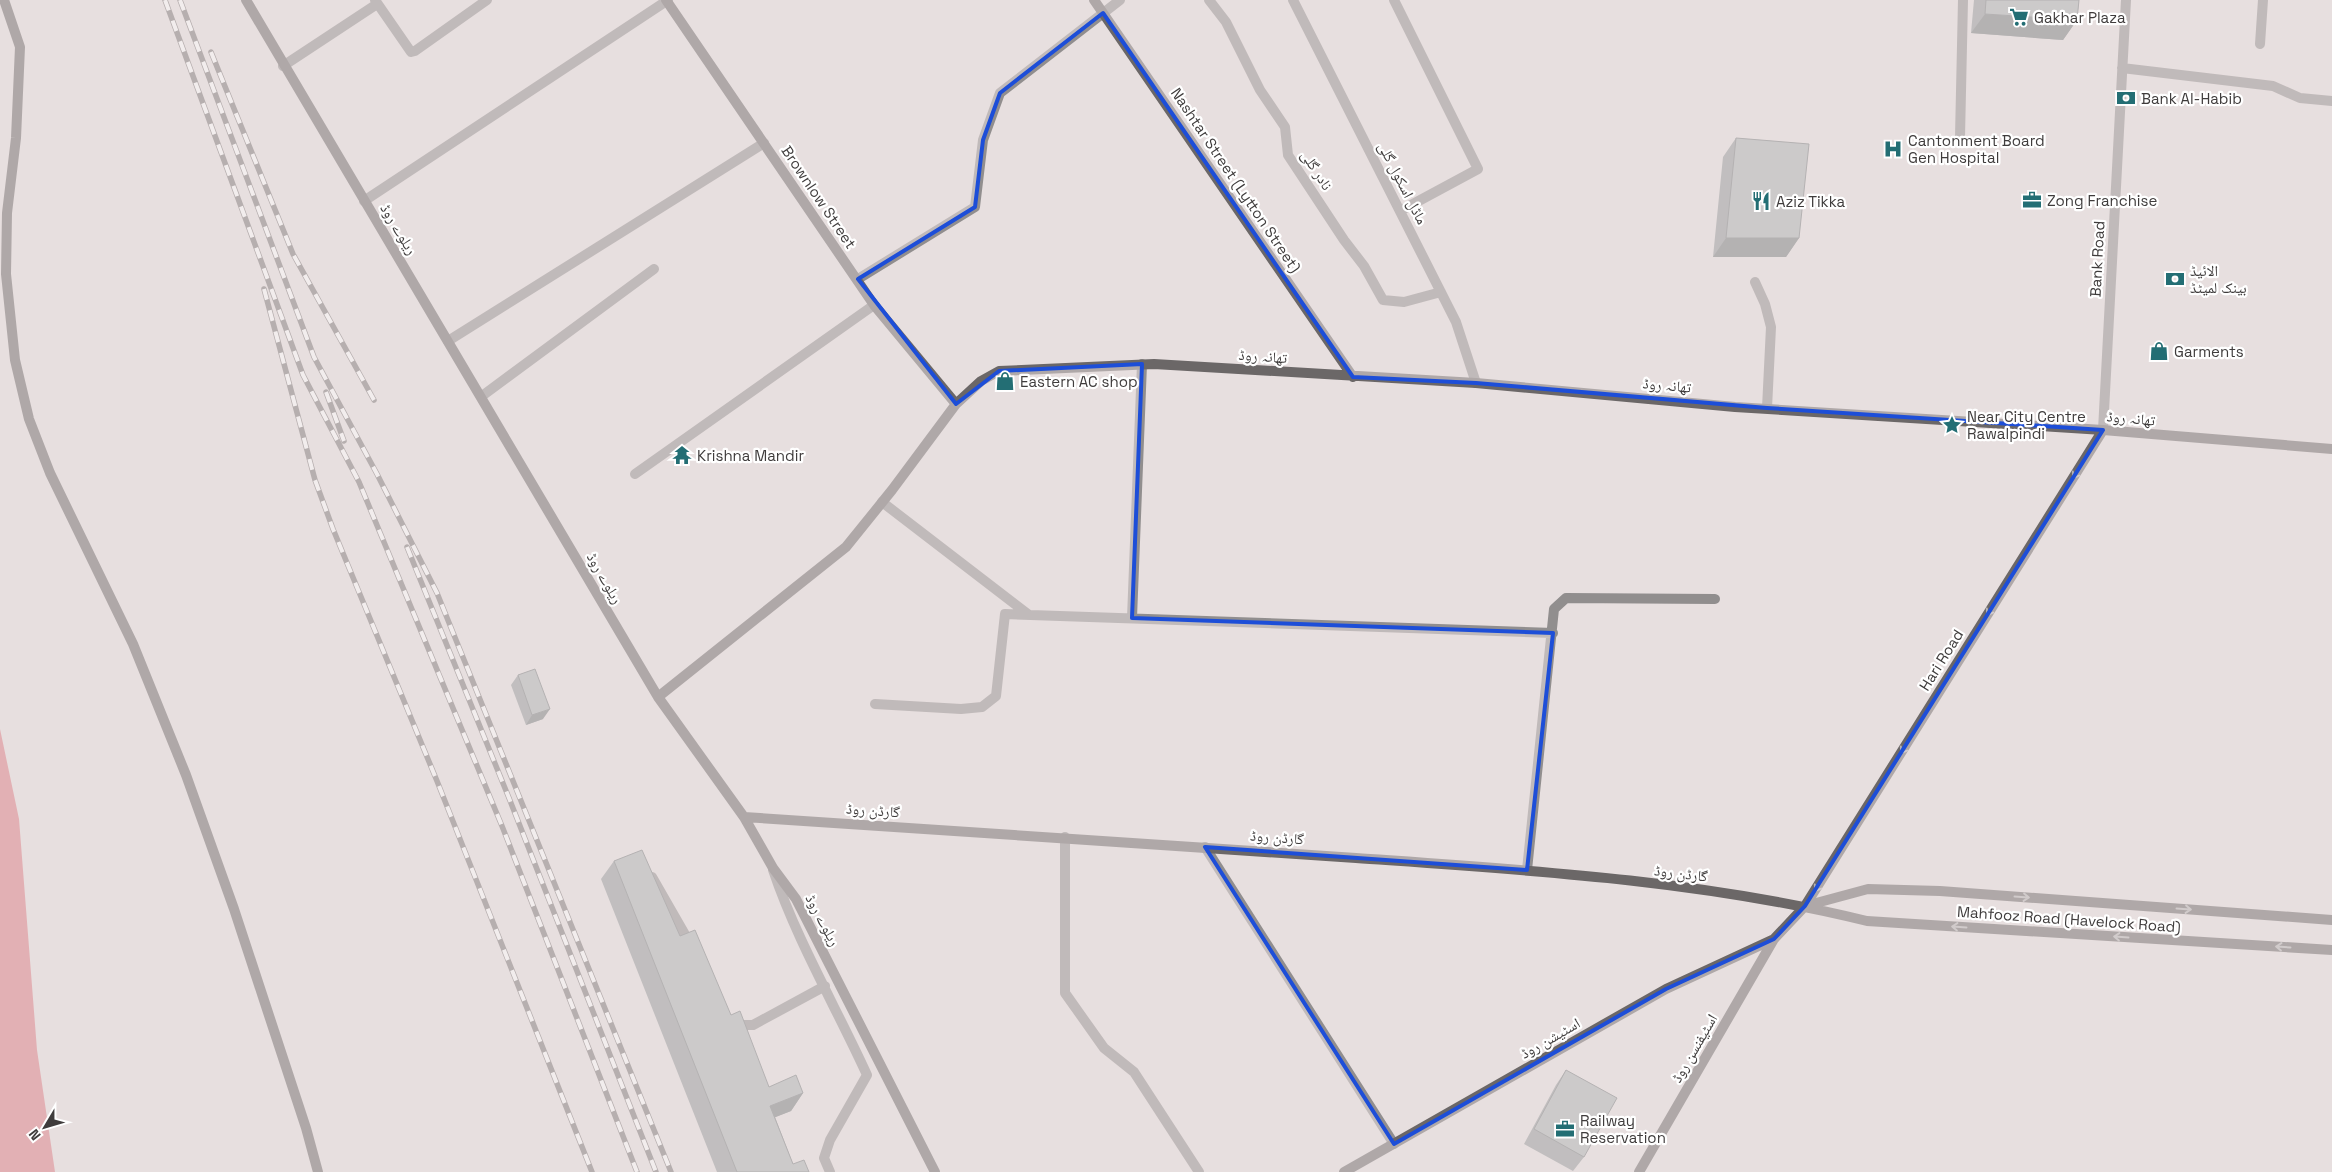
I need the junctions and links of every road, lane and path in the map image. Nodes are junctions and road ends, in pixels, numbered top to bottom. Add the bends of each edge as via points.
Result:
1 (4, 0) edge
2 (246, 0) edge
3 (487, 0) edge
4 (667, 0) edge
5 (1094, 0) edge
6 (1120, 0) edge
7 (1208, 0) edge
8 (1294, 0) edge
9 (1394, 0) edge
10 (1963, 0) edge
11 (2126, 0) edge
12 (2264, 0) edge
13 (376, 2) edge
14 (1103, 13) junction
15 (2260, 44) dead end
16 (283, 66) junction
17 (2122, 68) junction
18 (2332, 101) edge
19 (1960, 137) dead end
20 (764, 143) junction
21 (364, 201) junction
22 (1400, 210) junction
23 (654, 269) dead end
24 (858, 280) junction
25 (1755, 282) dead end
26 (1441, 292) junction
27 (874, 305) junction
28 (448, 341) junction
29 (1142, 364) junction
30 (1353, 377) junction
31 (1476, 383) junction
32 (482, 396) junction
33 (956, 404) junction
34 (1767, 408) junction
35 (2103, 430) junction
36 (2332, 449) edge
37 (635, 474) dead end
38 (882, 502) junction
39 (1714, 599) dead end
40 (1029, 615) junction
41 (1132, 618) junction
42 (1553, 633) junction
43 (658, 697) junction
44 (875, 704) dead end
45 (744, 817) junction
46 (1065, 837) junction
47 (1205, 847) junction
48 (773, 868) junction
49 (1527, 870) junction
50 (650, 872) edge
51 (1806, 906) junction
52 (2332, 920) edge
53 (1774, 939) junction
54 (2332, 950) edge
55 (696, 955) edge
56 (825, 986) junction
57 (729, 1013) edge
58 (1394, 1144) junction
59 (318, 1172) edge
60 (830, 1172) edge
61 (935, 1172) edge
62 (1200, 1172) edge
63 (1344, 1172) edge
64 (1639, 1172) edge

1 - 59 street via 20,47 16,138 7,213 6,274 15,360 29,418 50,473 133,644 186,775 234,909
2 - 16 street, ریلوے روڈ
3 - 13 street via 412,52
4 - 20 street, Brownlow Street
4 - 21 street
5 - 14 street, Nashtar Street (Lytton Street)
6 - 14 street
7 - 26 street, نادر گلی via 1226,22 1260,90 1286,127 1288,155 1364,266 1383,300 1404,302
8 - 22 street, ماڈل اسکول گلی
9 - 22 street via 1478,169
10 - 19 street
11 - 17 street, Bank Road
12 - 15 street
13 - 16 street
14 - 24 street via 1000,93 983,140 976,207
14 - 30 street, Nashtar Street (Lytton Street)
16 - 21 street, ریلوے روڈ
17 - 18 street via 2273,86 2300,98
17 - 35 street, Bank Road
20 - 24 street, Brownlow Street
20 - 28 street
21 - 28 street, ریلوے روڈ
22 - 26 street, ماڈل اسکول گلی
23 - 32 street
24 - 27 street, Brownlow Street
25 - 34 street via 1766,304 1771,327
26 - 31 street, ماڈل اسکول گلی via 1456,322
27 - 33 street, Brownlow Street
27 - 37 street
28 - 32 street, ریلوے روڈ
29 - 30 street, تھانہ روڈ
29 - 33 street, تھانہ روڈ via 999,370 981,381
29 - 41 street
30 - 31 street, تھانہ روڈ
31 - 34 street, تھانہ روڈ
32 - 43 street, ریلوے روڈ
33 - 38 street
34 - 35 street, تھانہ روڈ
35 - 36 street, تھانہ روڈ
35 -> 51 street, Hari Road
38 - 40 street
38 - 43 street via 846,547
39 - 42 street via 1566,598 1554,609
40 - 41 street
40 - 44 street via 1005,614 996,696 982,706 961,709
41 - 42 street
42 - 49 street
43 - 45 street, ریلوے روڈ
45 - 46 street, گارڈن روڈ
45 - 48 street, ریلوے روڈ
46 - 47 street, گارڈن روڈ
46 - 62 street via 1065,993 1104,1048 1134,1072
47 - 49 street, گارڈن روڈ
47 - 58 street
48 - 56 street via 786,907
48 - 61 street, ریلوے روڈ via 796,899
49 - 51 street, گارڈن روڈ
50 - 55 street
51 -> 52 street, Mahfooz Road (Havelock Road) via 1868,888
51 - 53 street, Hari Road
54 -> 51 street, Mahfooz Road (Havelock Road) via 1867,921
53 - 58 street, اسٹیشن روڈ via 1666,989
53 - 64 street, اسٹیفنسن روڈ
56 - 57 street via 753,1025 734,1021
56 - 60 street via 867,1075 830,1140 824,1158
58 - 63 street, اسٹیشن روڈ

